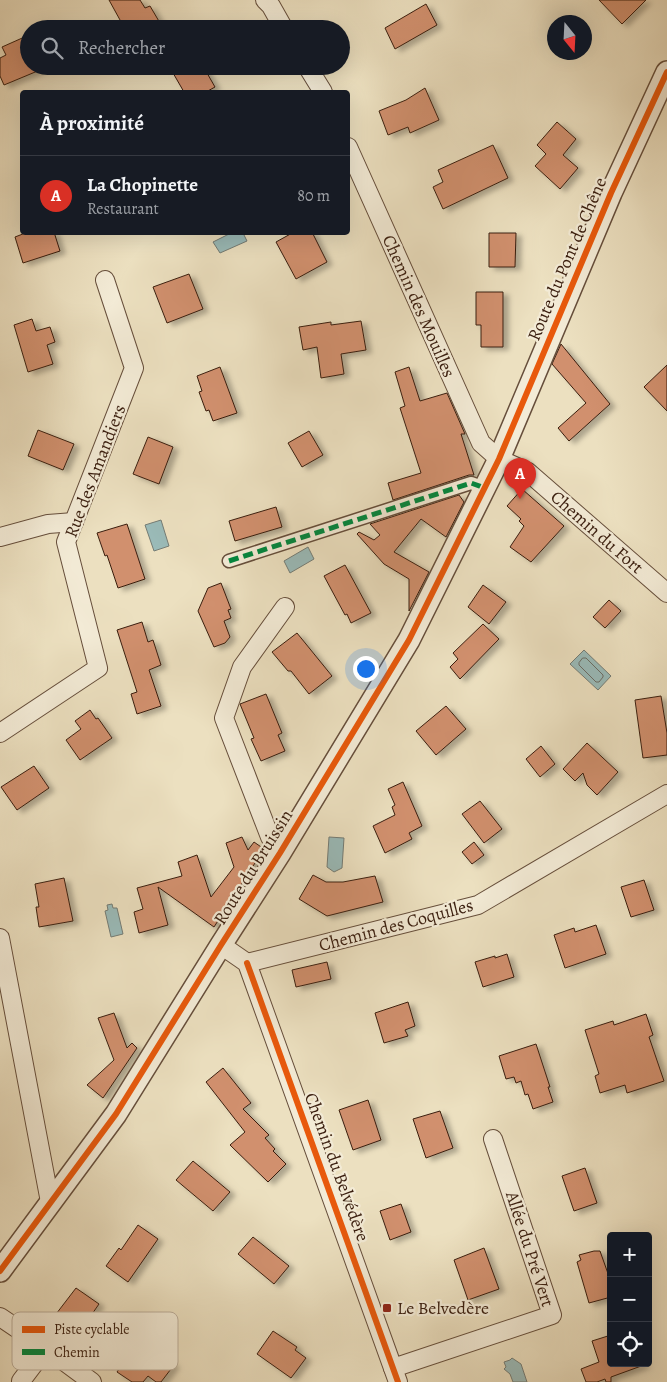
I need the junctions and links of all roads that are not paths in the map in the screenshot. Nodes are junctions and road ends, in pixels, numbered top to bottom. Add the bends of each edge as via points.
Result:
1 (265, 0) edge
2 (279, 20) edge
3 (667, 72) edge
4 (313, 75) edge
5 (322, 90) edge
6 (350, 150) edge
7 (105, 280) dead end
8 (499, 459) junction
9 (485, 488) junction
10 (74, 522) junction
11 (0, 537) edge
12 (229, 561) dead end
13 (667, 593) edge
14 (286, 607) dead end
15 (0, 733) edge
16 (667, 794) edge
17 (280, 853) junction
18 (0, 938) edge
19 (221, 945) junction
20 (247, 963) junction
21 (493, 1139) dead end
22 (50, 1202) junction
23 (0, 1271) edge
24 (0, 1317) edge
25 (12, 1325) edge
26 (29, 1370) edge
27 (76, 1370) edge
28 (396, 1375) edge
29 (21, 1381) edge
30 (92, 1382) edge

1 - 2 street
3 - 8 street, Route du Pont de Chêne via 611,193
4 - 5 street
6 - 8 street, Chemin des Mouilles via 481,443
7 - 10 street, Rue des Amandiers via 134,368
8 - 9 street, Route du Bruissin
8 - 13 street, Chemin du Fort via 528,472
9 - 12 street via 471,483
9 - 17 street, Route du Bruissin via 409,640
10 - 11 street via 48,524
10 - 15 street, Rue des Amandiers via 66,542 98,668
14 - 17 street, Route du Bruissin via 242,667 224,718 270,837
16 - 20 street, Chemin des Coquilles via 478,905
17 - 19 street, Route du Bruissin
18 - 22 street
19 - 20 street
19 - 22 street, Route du Bruissin via 116,1114
20 - 28 street, Chemin du Belvédère
21 - 28 street, Allée du Pré Vert via 552,1315
22 - 23 street, Route du Bruissin
24 - 25 street
26 - 29 street
27 - 30 street

